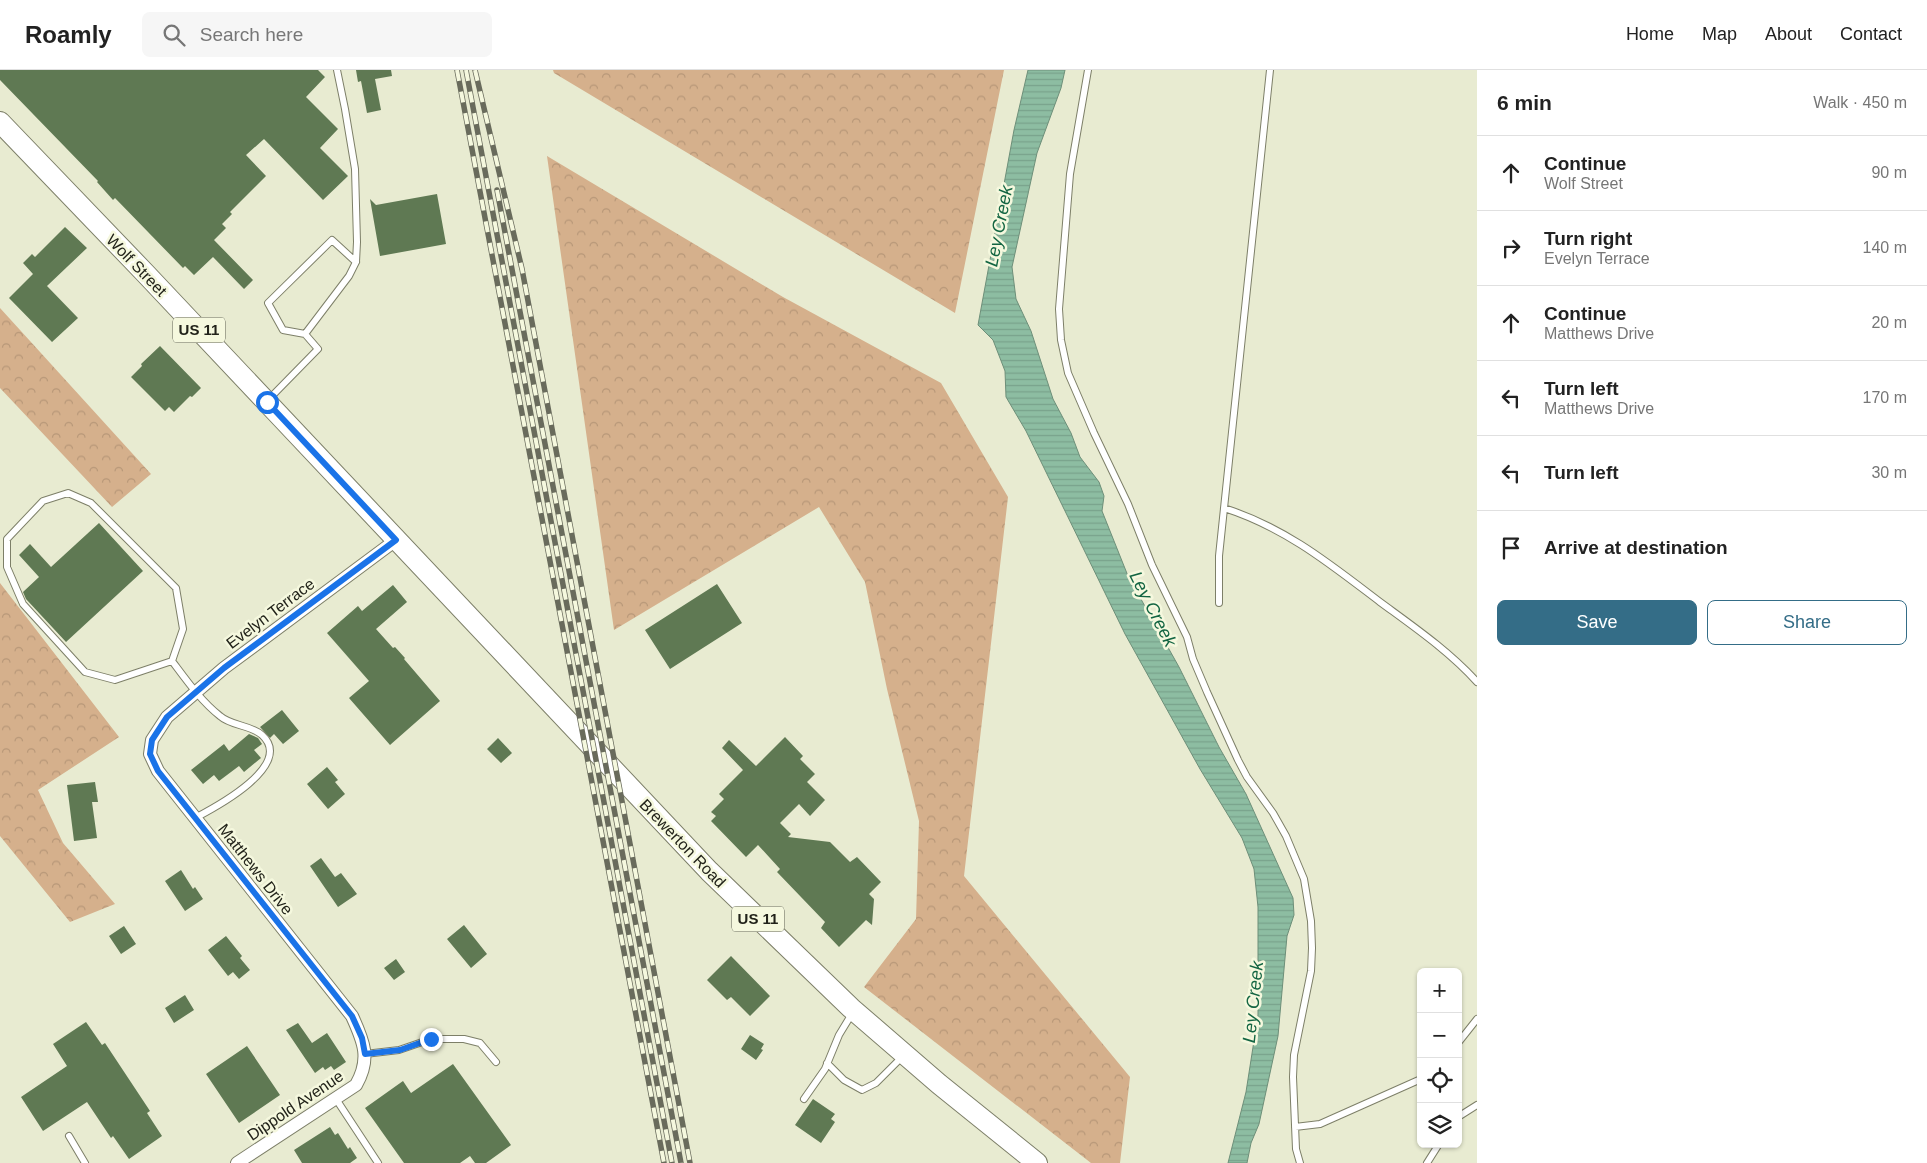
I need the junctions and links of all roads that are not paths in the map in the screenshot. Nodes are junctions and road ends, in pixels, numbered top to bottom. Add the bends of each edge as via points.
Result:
1 (337, 70) edge
2 (1088, 70) edge
3 (1270, 70) edge
4 (0, 122) edge
5 (356, 262) junction
6 (305, 334) junction
7 (267, 402) junction
8 (1224, 508) junction
9 (396, 540) junction
10 (1219, 603) dead end
11 (172, 661) junction
12 (1477, 682) edge
13 (195, 692) junction
14 (167, 717) joint
15 (195, 818) junction
16 (854, 1011) junction
17 (1477, 1019) edge
18 (362, 1038) joint
19 (1462, 1038) edge
20 (365, 1054) junction
21 (904, 1054) junction
22 (496, 1062) dead end
23 (827, 1063) junction
24 (1417, 1081) edge
25 (336, 1099) junction
26 (804, 1099) dead end
27 (1477, 1105) edge
28 (1462, 1114) edge
29 (1295, 1127) junction
30 (69, 1136) dead end
31 (1436, 1148) edge
32 (1029, 1161) edge
33 (86, 1163) edge
34 (237, 1163) edge
35 (378, 1163) edge
36 (1300, 1163) edge
37 (1427, 1163) edge

1 - 5 lane via 355,169
2 - 29 lane via 1070,183 1059,309 1061,340 1068,373 1187,637 1207,692 1238,760 1286,836 1304,879 1312,948 1311,971 1294,1055
3 - 8 lane
4 - 7 main road, Wolf Street / US 11
5 - 6 lane
5 - 6 lane via 332,240 268,303 283,330
6 - 7 lane via 318,349
7 - 9 main road, Wolf Street / US 11
8 - 10 lane
8 - 12 lane via 1300,542 1449,653
9 - 13 street, Evelyn Terrace
9 - 16 main road, Brewerton Road / US 11 via 709,872
11 - 11 lane via 183,629 176,588 91,503 68,493 43,502 7,539 8,568 23,604 85,672 115,680
11 - 13 lane
13 - 14 street, Evelyn Terrace
13 - 15 lane via 221,718 261,734 269,744 268,761 260,773 226,802
14 - 15 street, Matthews Drive via 152,740 150,754 158,771
15 - 18 street, Matthews Drive via 352,1016
16 - 21 main road, Brewerton Road / US 11
16 - 23 lane
17 - 19 lane
18 - 20 street, Dippold Avenue
20 - 22 lane via 400,1050 431,1039 464,1039 480,1043
20 - 25 street, Dippold Avenue via 363,1072 356,1085
21 - 23 lane via 876,1083 862,1090 844,1080
21 - 32 main road, Brewerton Road / US 11
23 - 26 lane
24 - 29 lane via 1320,1124
25 - 34 street, Dippold Avenue
25 - 35 lane
27 - 28 lane
29 - 36 lane
30 - 33 lane
31 - 37 lane

